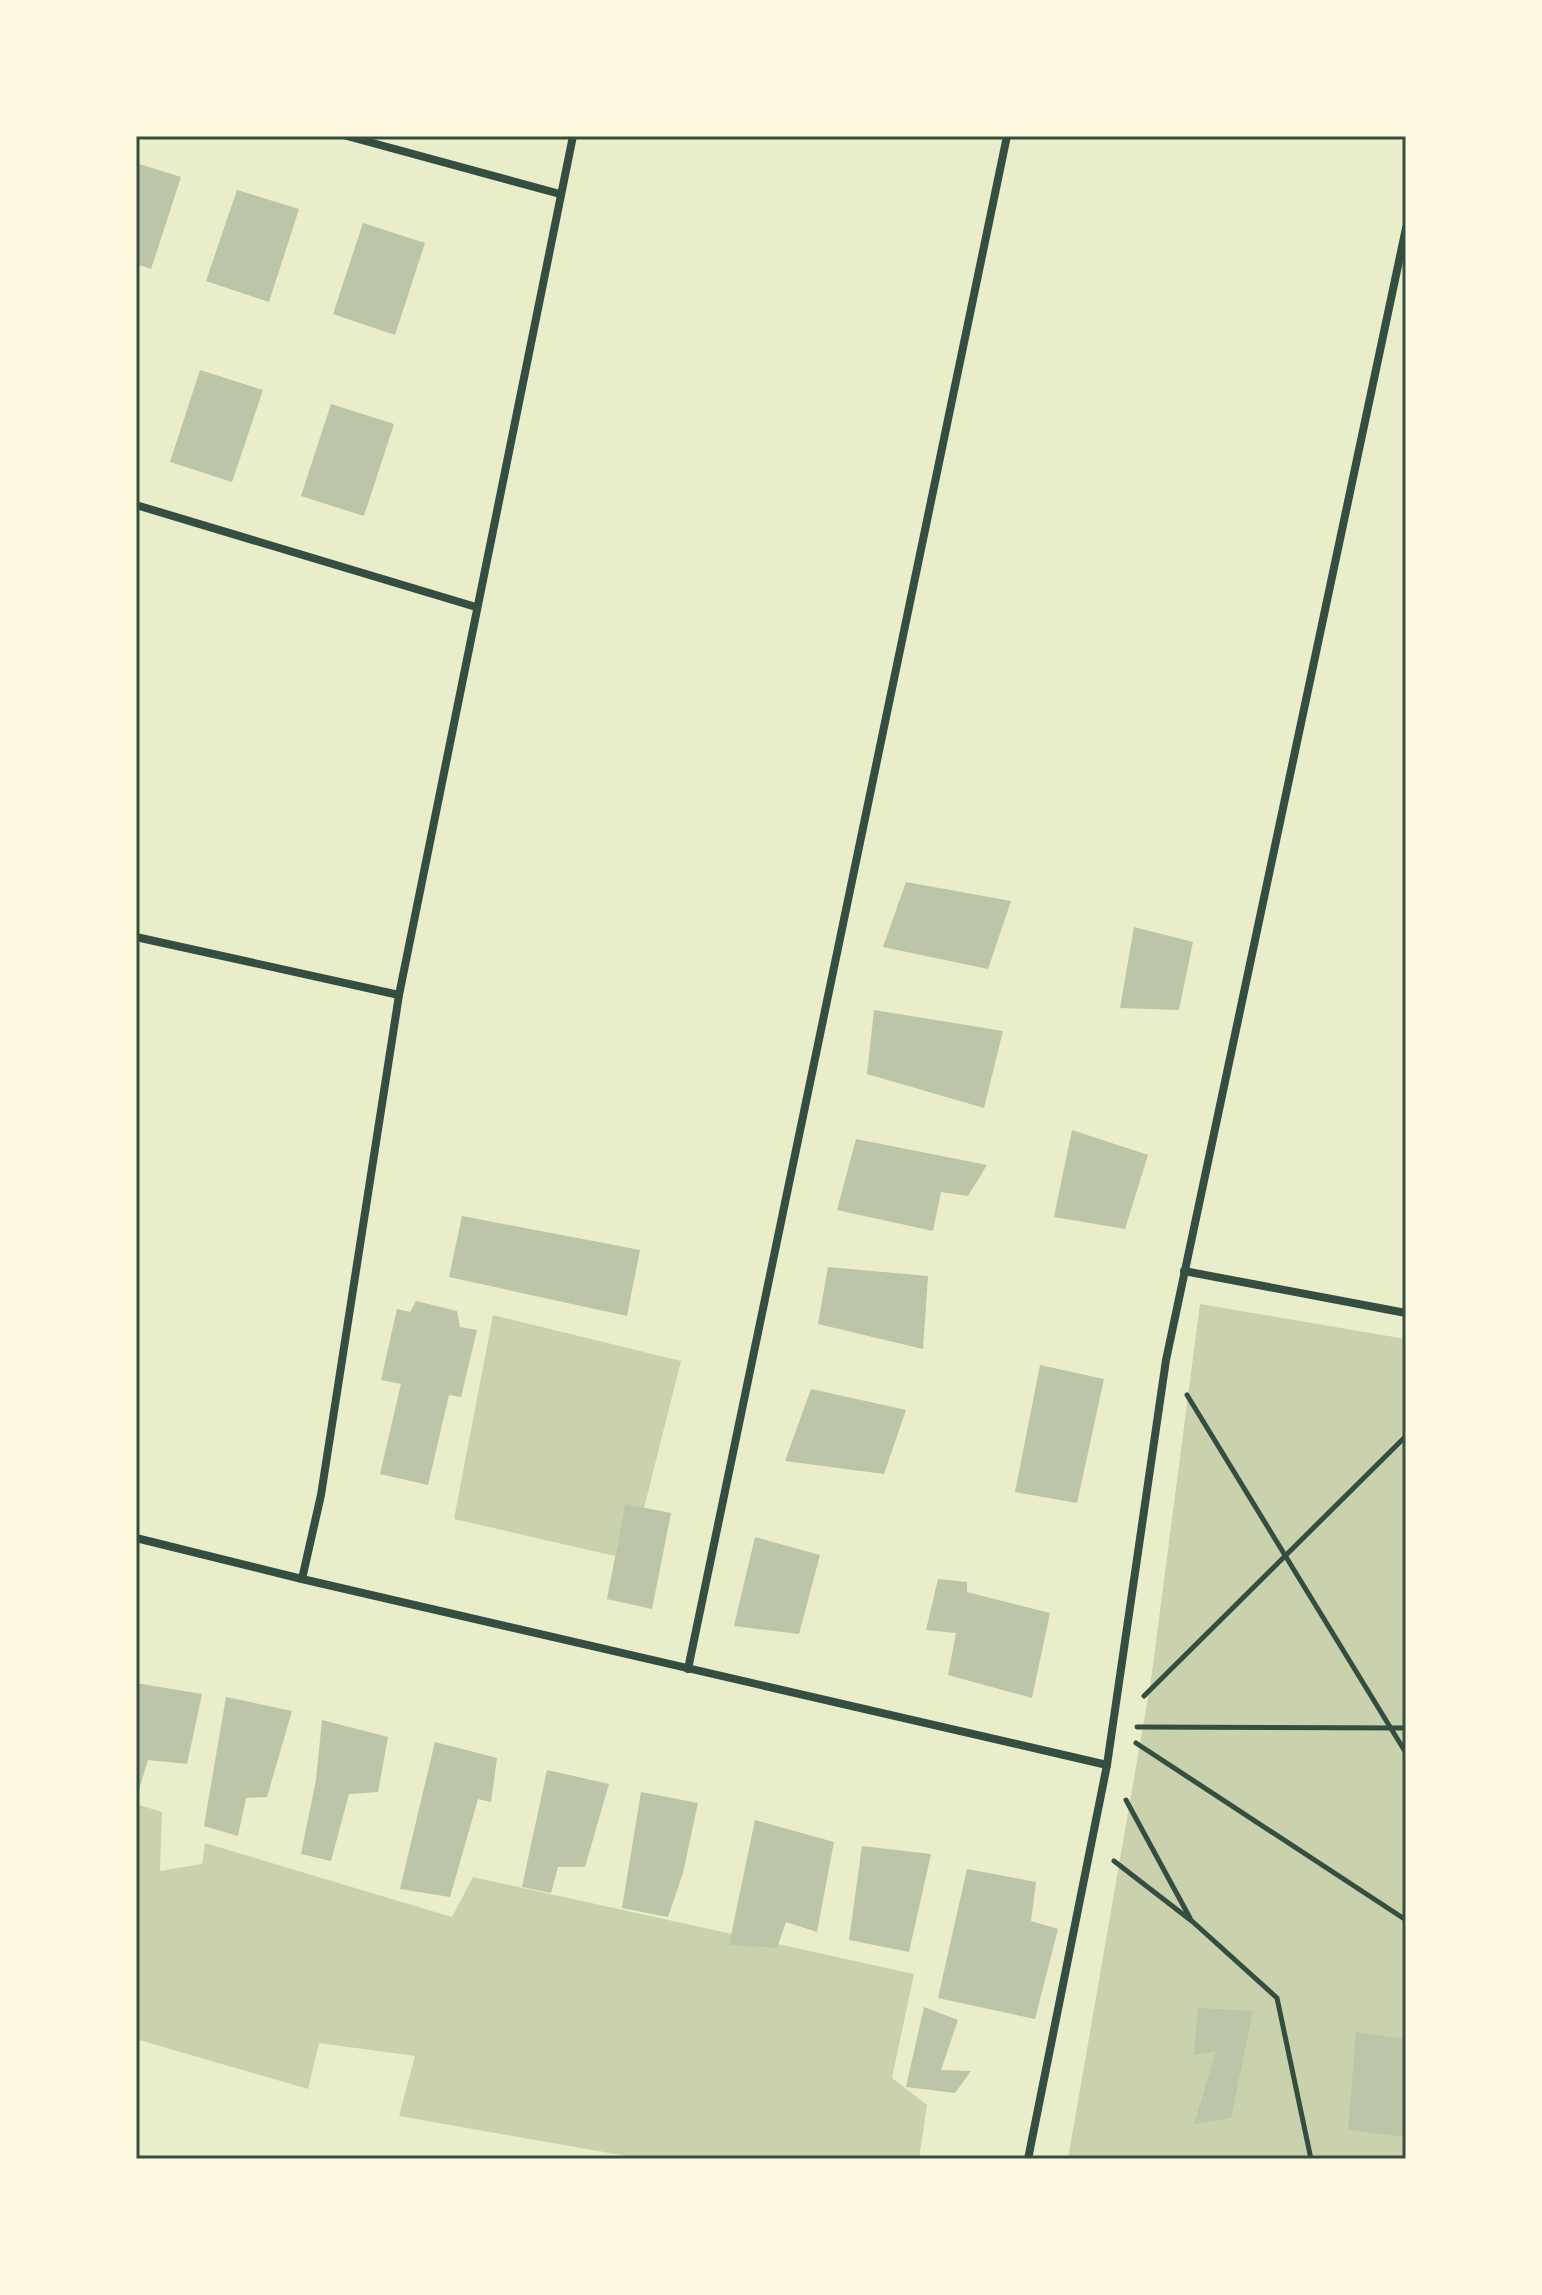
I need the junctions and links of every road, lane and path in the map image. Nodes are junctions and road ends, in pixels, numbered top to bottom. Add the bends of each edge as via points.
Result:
1 (347, 136) edge
2 (573, 136) edge
3 (1007, 136) edge
4 (560, 194) junction
5 (1406, 228) edge
6 (136, 505) edge
7 (476, 607) junction
8 (136, 937) edge
9 (399, 995) junction
10 (1184, 1271) junction
11 (1406, 1313) edge
12 (1166, 1360) junction
13 (1406, 1436) edge
14 (136, 1538) edge
15 (1286, 1556) junction
16 (302, 1579) junction
17 (688, 1669) junction
18 (1112, 1727) junction
19 (1406, 1728) edge
20 (1406, 1753) edge
21 (1107, 1765) junction
22 (1091, 1843) junction
23 (1406, 1920) edge
24 (1193, 1922) junction
25 (1028, 2159) edge
26 (1311, 2159) edge

1 - 4 street
2 - 4 street
3 - 17 street
4 - 7 street
5 - 10 street
6 - 7 street
7 - 9 street
8 - 9 street
9 - 16 street via 323,1479
10 - 11 street
10 - 12 street
12 - 15 path
12 - 18 street
13 - 15 path
14 - 16 street
15 - 18 path
15 - 20 path
16 - 17 street
17 - 21 street
18 - 19 path
18 - 21 street
18 - 23 path
21 - 22 street
21 - 24 path
22 - 24 path
22 - 25 street
24 - 26 path via 1277,1998

